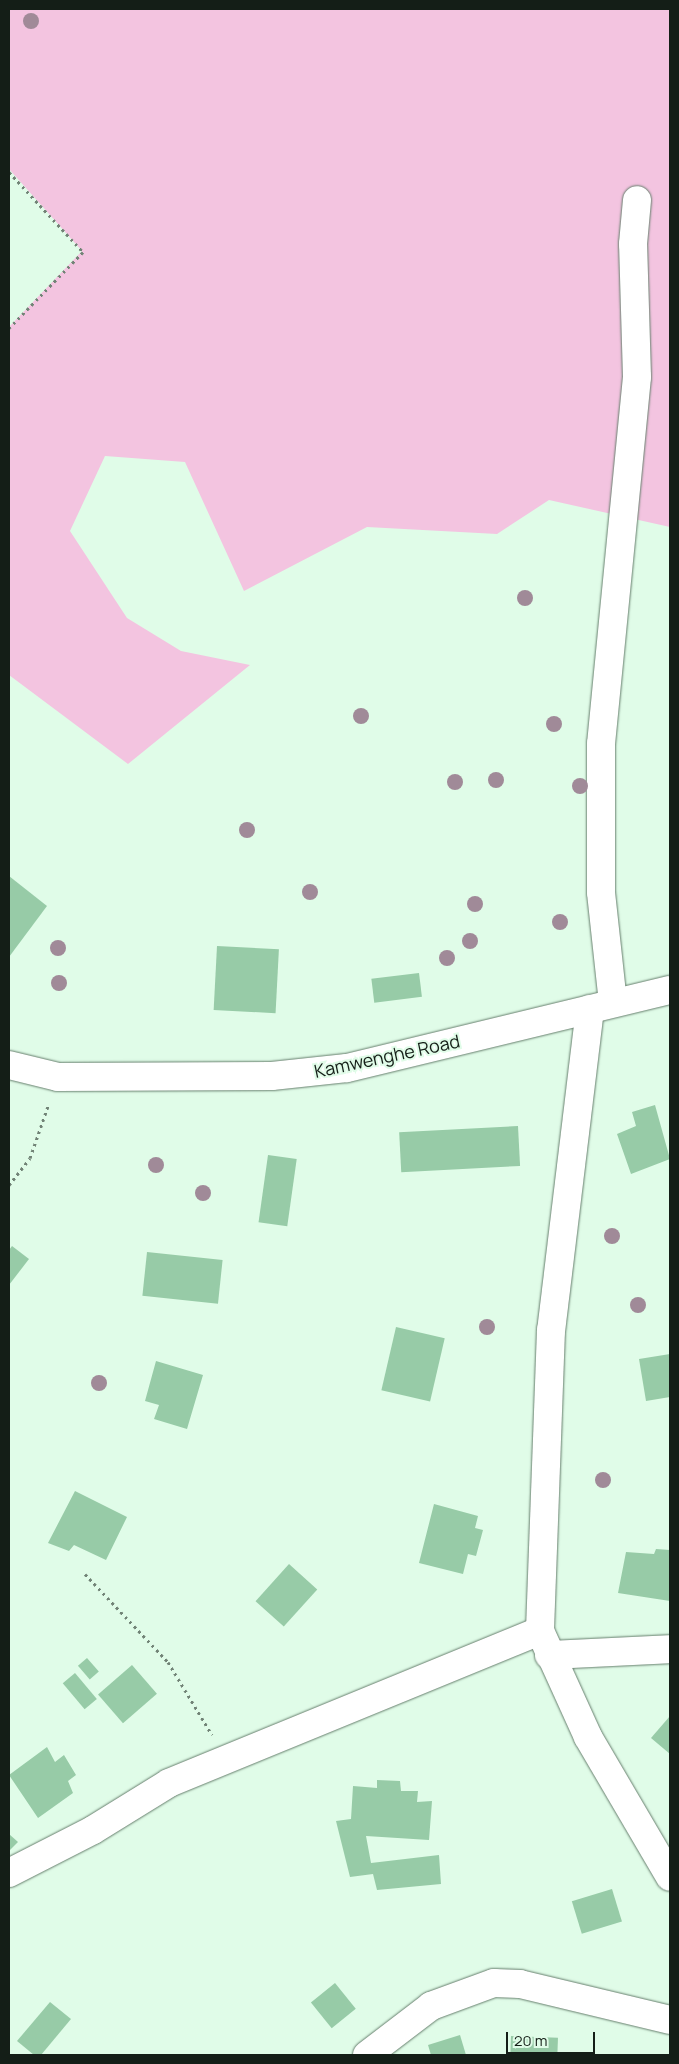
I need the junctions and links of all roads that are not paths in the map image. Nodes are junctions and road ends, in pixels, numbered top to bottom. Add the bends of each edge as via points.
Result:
1 (638, 200) dead end
2 (670, 990) edge
3 (602, 1006) junction
4 (9, 1065) edge
5 (544, 1643) junction
6 (670, 1649) edge
7 (9, 1873) edge
8 (670, 1876) edge
9 (670, 2020) edge
10 (367, 2055) edge

1 - 3 street via 633,244 637,377 601,744
2 - 3 street, Kamwenghe Road
3 - 4 street, Kamwenghe Road via 347,1068 272,1076 58,1077
3 - 5 street via 551,1330
5 - 6 street
5 - 7 street via 224,1758 169,1783 85,1834
5 - 8 street via 588,1736
9 - 10 street via 520,1984 494,1983 431,2006

